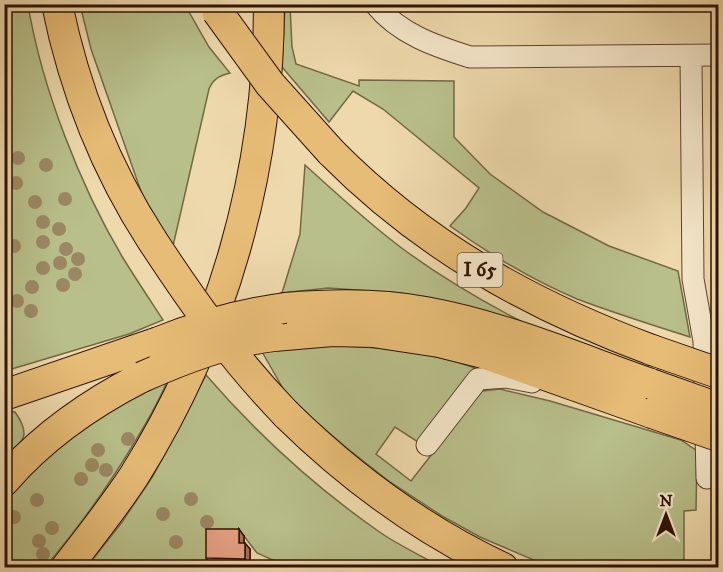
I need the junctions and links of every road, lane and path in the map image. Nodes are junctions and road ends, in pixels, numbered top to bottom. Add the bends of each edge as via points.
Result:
1 (57, 4) edge
2 (268, 4) edge
3 (375, 4) edge
4 (215, 8) edge
5 (691, 56) junction
6 (718, 56) edge
7 (718, 373) edge
8 (4, 395) edge
9 (609, 398) junction
10 (651, 399) junction
11 (718, 408) edge
12 (718, 436) edge
13 (428, 445) dead end
14 (707, 478) dead end
15 (4, 481) edge
16 (66, 567) edge
17 (503, 567) edge

1 - 17 highway, bridge via 79,83 119,186 218,336 286,414 337,461 397,507
2 - 16 highway via 267,73 254,170 238,241 216,310 188,377 148,451 111,509
3 - 5 street via 386,18 411,34 470,57
4 - 7 highway, I 65, bridge via 270,84 331,152 360,182 437,242 559,312
5 - 6 street
5 - 14 street via 693,279 704,341
8 - 10 highway, bridge via 207,324 285,308 359,305 426,312 501,332
9 - 10 highway
9 - 13 street via 506,377 478,379
9 - 15 highway, bridge via 483,353 417,337 353,331 250,339 208,350 142,377 94,403 47,439
10 - 11 highway, bridge
10 - 12 highway, bridge

